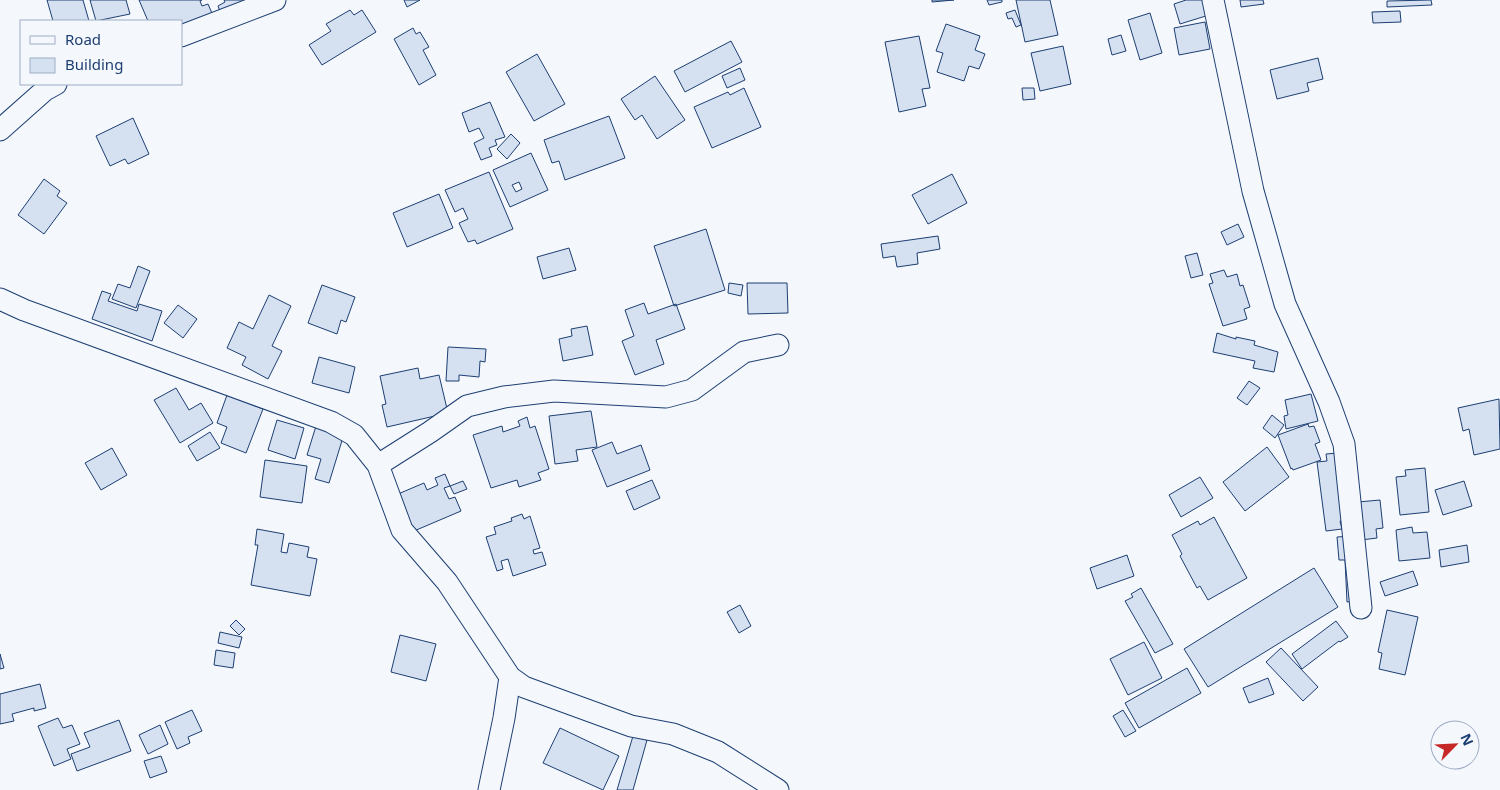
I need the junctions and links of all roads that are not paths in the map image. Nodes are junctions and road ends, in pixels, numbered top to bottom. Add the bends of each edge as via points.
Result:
1 (275, 0) edge
2 (1213, 0) edge
3 (182, 36) edge
4 (54, 85) edge
5 (0, 130) edge
6 (0, 299) edge
7 (778, 345) dead end
8 (378, 465) junction
9 (1361, 608) dead end
10 (510, 677) junction
11 (489, 790) edge
12 (778, 790) edge

1 - 3 street
2 - 9 street via 1253,191 1285,304 1344,444
4 - 5 street
6 - 8 street via 331,422 354,435
7 - 8 street via 744,352 692,390 666,397 554,391 504,397 467,406
8 - 10 street via 402,530 447,582
10 - 11 street
10 - 12 street via 524,687 631,726 673,734 718,752

